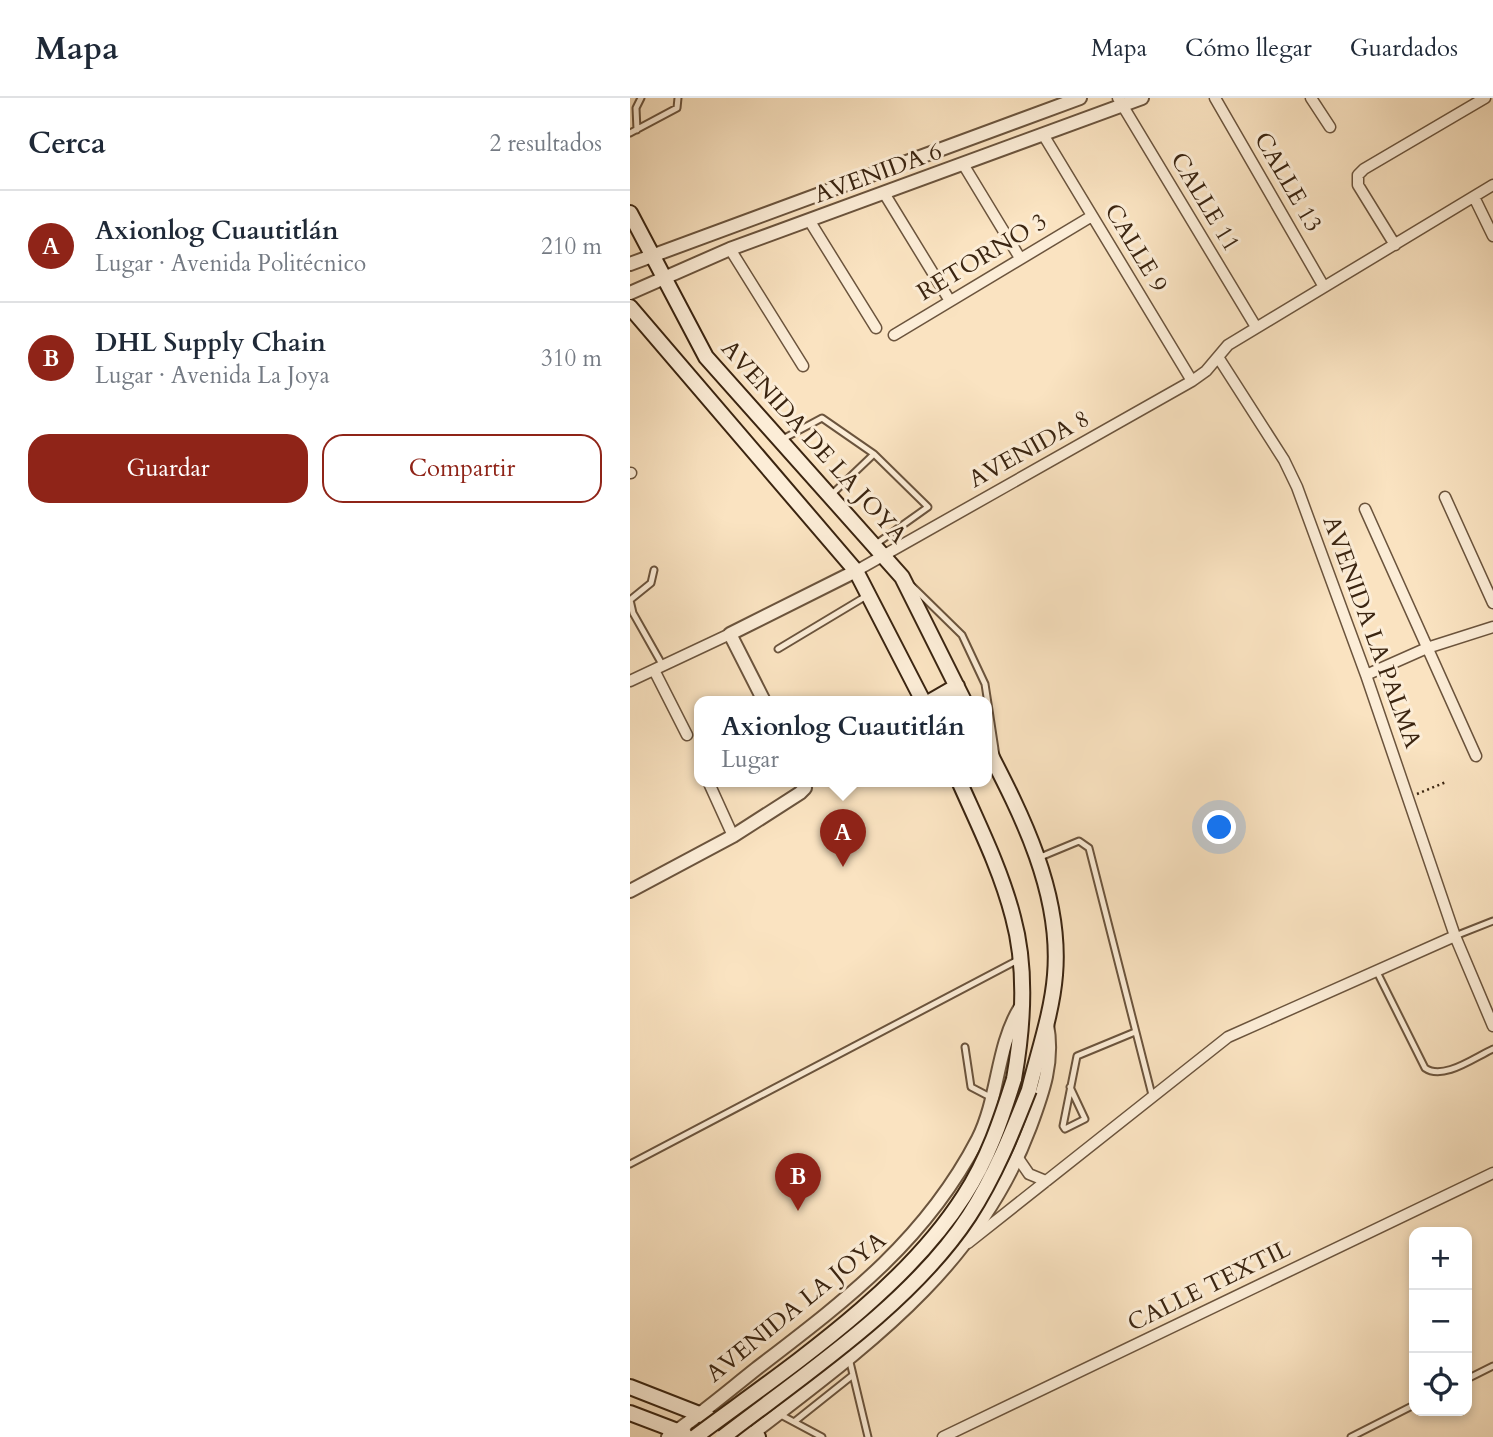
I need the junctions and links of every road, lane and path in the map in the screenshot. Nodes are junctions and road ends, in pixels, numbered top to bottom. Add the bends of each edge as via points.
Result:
1 (641, 98) edge
2 (678, 98) edge
3 (1080, 98) edge
4 (1142, 98) edge
5 (1215, 98) edge
6 (1311, 98) edge
7 (1485, 98) edge
8 (1121, 102) edge
9 (1330, 127) dead end
10 (637, 130) junction
11 (630, 133) edge
12 (1044, 136) junction
13 (963, 164) junction
14 (1493, 186) edge
15 (884, 193) junction
16 (1475, 197) junction
17 (630, 212) edge
18 (1092, 216) junction
19 (808, 220) junction
20 (1493, 236) edge
21 (1395, 245) junction
22 (730, 249) junction
23 (651, 254) junction
24 (1020, 258) junction
25 (630, 264) edge
26 (662, 278) junction
27 (1324, 287) junction
28 (630, 293) edge
29 (950, 301) junction
30 (630, 307) edge
31 (1256, 327) junction
32 (876, 328) dead end
33 (894, 335) dead end
34 (1218, 357) junction
35 (803, 366) dead end
36 (1192, 382) junction
37 (781, 440) junction
38 (874, 454) junction
39 (830, 496) junction
40 (1445, 497) dead end
41 (1365, 509) dead end
42 (899, 529) junction
43 (908, 541) junction
44 (880, 549) junction
45 (654, 570) dead end
46 (856, 571) junction
47 (902, 577) junction
48 (868, 595) junction
49 (1493, 603) edge
50 (1493, 627) edge
51 (730, 634) junction
52 (1427, 648) junction
53 (778, 649) dead end
54 (658, 668) junction
55 (1366, 674) junction
56 (630, 681) edge
57 (957, 686) junction
58 (761, 696) edge
59 (920, 696) edge
60 (940, 696) edge
61 (962, 696) edge
62 (987, 696) edge
63 (992, 730) edge
64 (687, 735) dead end
65 (1476, 756) dead end
66 (992, 758) edge
67 (998, 769) junction
68 (1446, 782) dead end
69 (711, 787) edge
70 (801, 787) edge
71 (962, 787) edge
72 (1409, 797) junction
73 (733, 836) junction
74 (1038, 858) junction
75 (630, 891) edge
76 (1493, 921) edge
77 (1455, 936) junction
78 (1020, 959) junction
79 (1376, 970) junction
80 (1020, 1008) junction
81 (1046, 1021) junction
82 (1493, 1026) edge
83 (1135, 1032) junction
84 (965, 1047) dead end
85 (1493, 1049) edge
86 (1070, 1087) junction
87 (1152, 1096) junction
88 (992, 1098) junction
89 (1018, 1158) junction
90 (630, 1164) edge
91 (1493, 1173) edge
92 (1046, 1181) junction
93 (968, 1243) junction
94 (849, 1357) junction
95 (1493, 1366) edge
96 (853, 1375) junction
97 (1472, 1376) edge
98 (813, 1385) junction
99 (630, 1387) edge
100 (824, 1398) junction
101 (1409, 1408) edge
102 (630, 1413) edge
103 (778, 1413) junction
104 (698, 1414) junction
105 (794, 1422) junction
106 (672, 1434) edge
107 (868, 1434) edge
108 (753, 1436) edge
109 (694, 1437) edge
110 (723, 1437) edge
111 (822, 1437) edge
112 (858, 1437) edge
113 (943, 1437) edge
114 (1351, 1437) edge

1 - 10 lane via 636,108
2 - 10 lane via 677,108 670,114
3 - 23 street, AVENIDA 6
4 - 8 street, AVENIDA 6
5 - 27 street, CALLE 13
6 - 9 street
7 - 21 street via 1358,175 1358,185
8 - 12 street, AVENIDA 6
8 - 31 street, CALLE 11
10 - 11 lane
12 - 13 street, AVENIDA 6
12 - 18 street, CALLE 9
13 - 15 street, AVENIDA 6
13 - 24 street
14 - 16 street, AVENIDA 8
15 - 19 street, AVENIDA 6
15 - 29 street
16 - 20 street
16 - 21 street, AVENIDA 8
17 - 23 main road, AVENIDA DE LA JOYA
18 - 24 street, RETORNO 3
18 - 36 street, CALLE 9
19 - 22 street, AVENIDA 6
19 - 32 street
21 - 27 street, AVENIDA 8
22 - 26 street, AVENIDA 6
22 - 35 street
23 - 25 street, AVENIDA 6
23 - 26 main road, AVENIDA DE LA JOYA
24 - 29 street, RETORNO 3
26 - 28 street, AVENIDA 6
26 - 37 main road, AVENIDA DE LA JOYA via 706,357
27 - 31 street, AVENIDA 8
29 - 33 street, RETORNO 3
30 - 46 main road, AVENIDA DE LA JOYA
31 - 34 street, AVENIDA 8
34 - 36 street, AVENIDA 8
34 - 55 street, AVENIDA LA PALMA via 1297,486
36 - 43 street, AVENIDA 8
37 - 38 lane via 822,418
37 - 39 main road, AVENIDA DE LA JOYA
38 - 39 lane
38 - 42 lane via 928,507
39 - 44 main road, AVENIDA DE LA JOYA
40 - 49 street
41 - 52 street
42 - 43 lane
42 - 44 lane
43 - 44 street, AVENIDA 8
44 - 46 street, AVENIDA 8
44 - 47 main road, AVENIDA DE LA JOYA
45 - 54 lane via 651,583 630,600
46 - 48 main road, AVENIDA DE LA JOYA
46 - 51 street
47 - 57 main road, AVENIDA DE LA JOYA
47 - 62 lane via 962,635
48 - 53 lane
48 - 59 main road, AVENIDA DE LA JOYA
50 - 52 street
51 - 54 street
51 - 58 street
52 - 55 street
52 - 65 street
54 - 56 street
54 - 64 street
55 - 72 street, AVENIDA LA PALMA
57 - 60 main road
57 - 61 main road, AVENIDA DE LA JOYA
63 - 67 lane
66 - 67 main road
67 - 74 main road
68 - 72 path
69 - 73 street
70 - 73 street
71 - 78 main road via 998,869 1014,919
72 - 77 street, AVENIDA LA PALMA
73 - 75 street
74 - 81 main road via 1052,918 1055,974
74 - 83 lane via 1079,841 1089,848
76 - 77 lane
77 - 79 street
77 - 82 street, AVENIDA LA PALMA
78 - 80 main road
78 - 90 lane
79 - 85 lane via 1425,1068 1432,1073
79 - 87 street via 1228,1037
80 - 88 street, AVENIDA LA JOYA via 1009,1027
80 - 109 main road, bridge via 1014,1079 983,1164 942,1228 827,1339
81 - 89 street via 1049,1070
81 - 110 main road, bridge via 1029,1090 990,1182 945,1249 839,1348
83 - 86 lane via 1077,1056
83 - 87 lane
84 - 88 lane via 971,1087
86 - 86 lane via 1085,1119 1065,1129 1063,1126
87 - 92 street
88 - 104 street, AVENIDA LA JOYA via 980,1135 950,1190 910,1240 821,1320
89 - 92 street via 1029,1174
89 - 93 street
91 - 113 street, CALLE TEXTIL
92 - 93 street
93 - 94 street via 928,1289
94 - 96 lane
94 - 98 street
95 - 97 lane
96 - 100 lane
96 - 107 lane
98 - 100 lane
98 - 103 street
99 - 104 main road
100 - 105 lane
101 - 114 lane
102 - 106 main road
103 - 105 lane
103 - 108 street
104 - 106 street, AVENIDA LA JOYA
104 - 108 main road
105 - 111 lane
106 - 109 main road
107 - 112 lane

